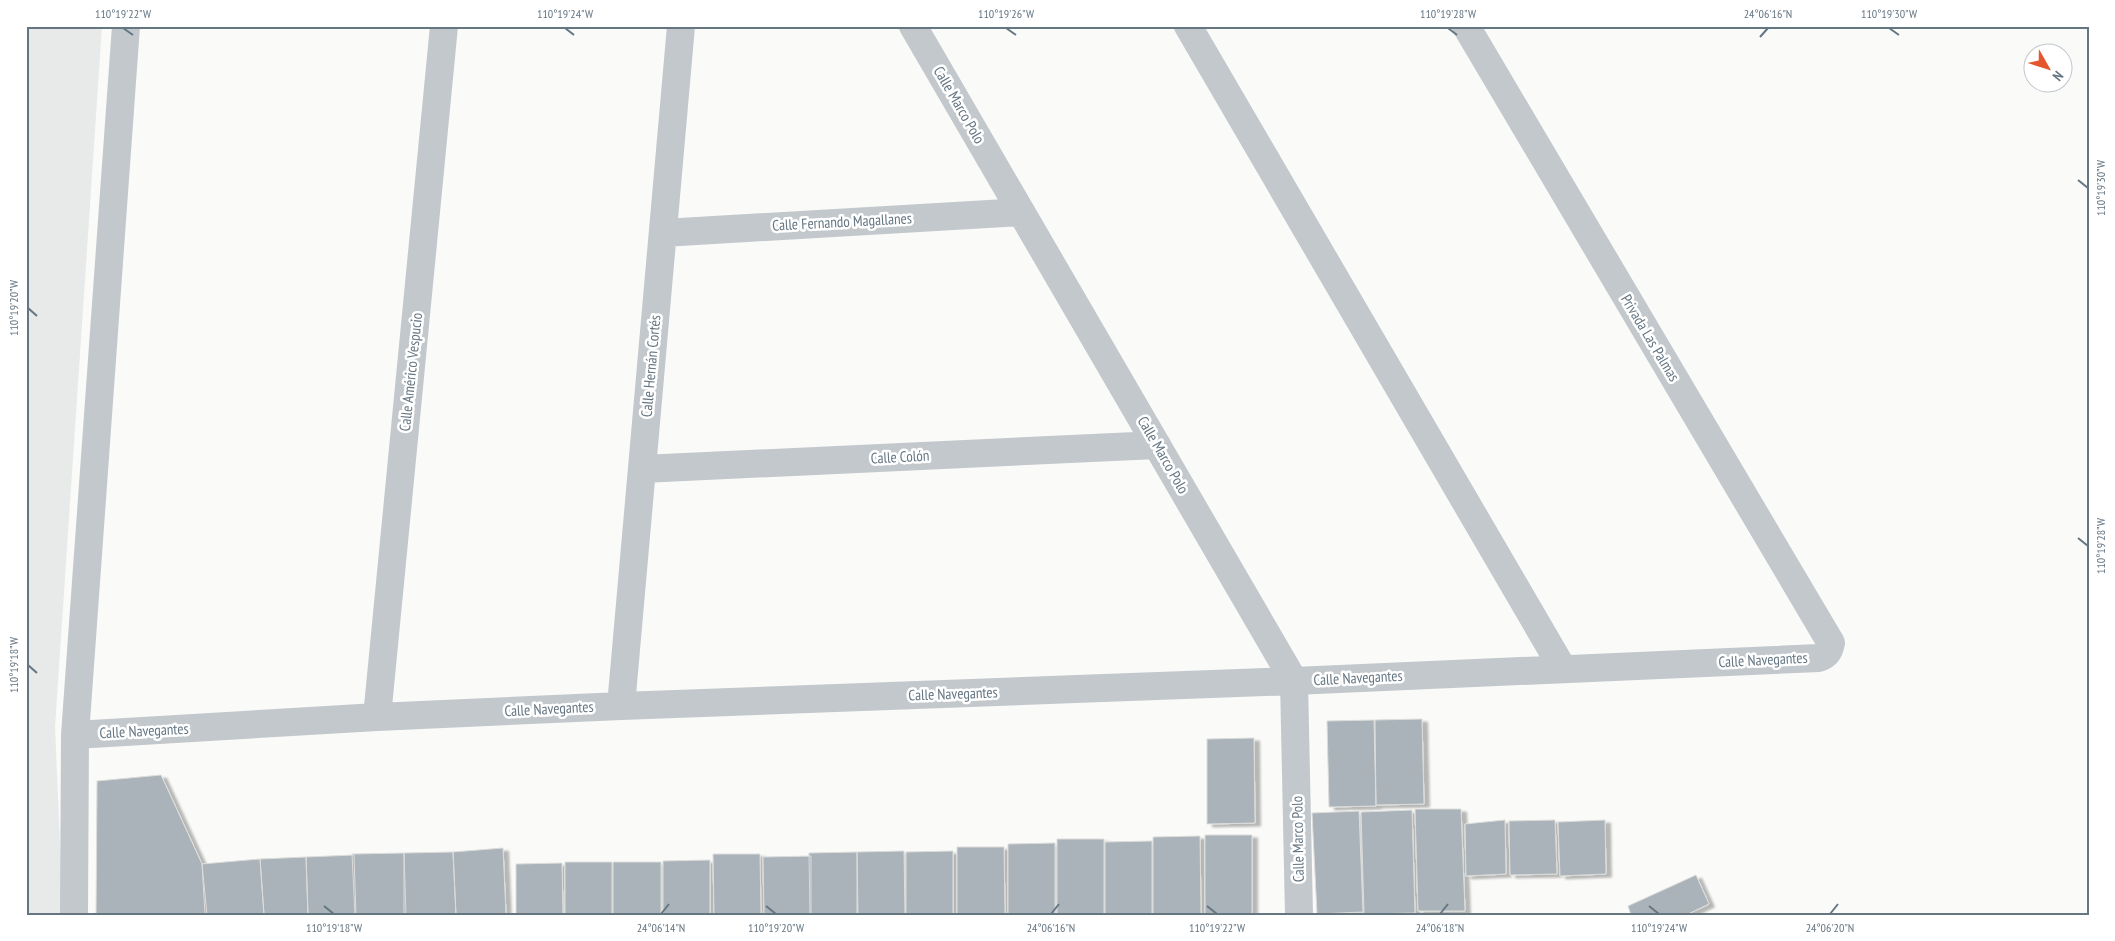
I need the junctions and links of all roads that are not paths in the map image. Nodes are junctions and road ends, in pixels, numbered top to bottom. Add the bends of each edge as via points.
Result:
1 (126, 26) edge
2 (444, 26) edge
3 (681, 26) edge
4 (913, 26) edge
5 (1188, 26) edge
6 (1466, 26) edge
7 (1021, 212) junction
8 (663, 233) junction
9 (1157, 445) junction
10 (642, 468) junction
11 (1830, 650) joint
12 (1563, 669) junction
13 (1294, 681) junction
14 (621, 706) junction
15 (378, 717) junction
16 (75, 735) junction
17 (74, 915) edge
18 (1300, 915) edge

1 - 16 street
2 - 15 street, Calle Américo Vespucio
3 - 8 street, Calle Hernán Cortés
4 - 7 street, Calle Marco Polo
5 - 12 street
6 - 11 street, Privada Las Palmas via 1831,643
7 - 8 street, Calle Fernando Magallanes
7 - 9 street, Calle Marco Polo
8 - 10 street, Calle Hernán Cortés
9 - 10 street, Calle Colón
9 - 13 street, Calle Marco Polo
10 - 14 street, Calle Hernán Cortés
11 - 12 street, Calle Navegantes via 1819,658
12 - 13 street, Calle Navegantes
13 - 14 street, Calle Navegantes
13 - 18 street, Calle Marco Polo
14 - 15 street, Calle Navegantes
15 - 16 street, Calle Navegantes
16 - 17 street

